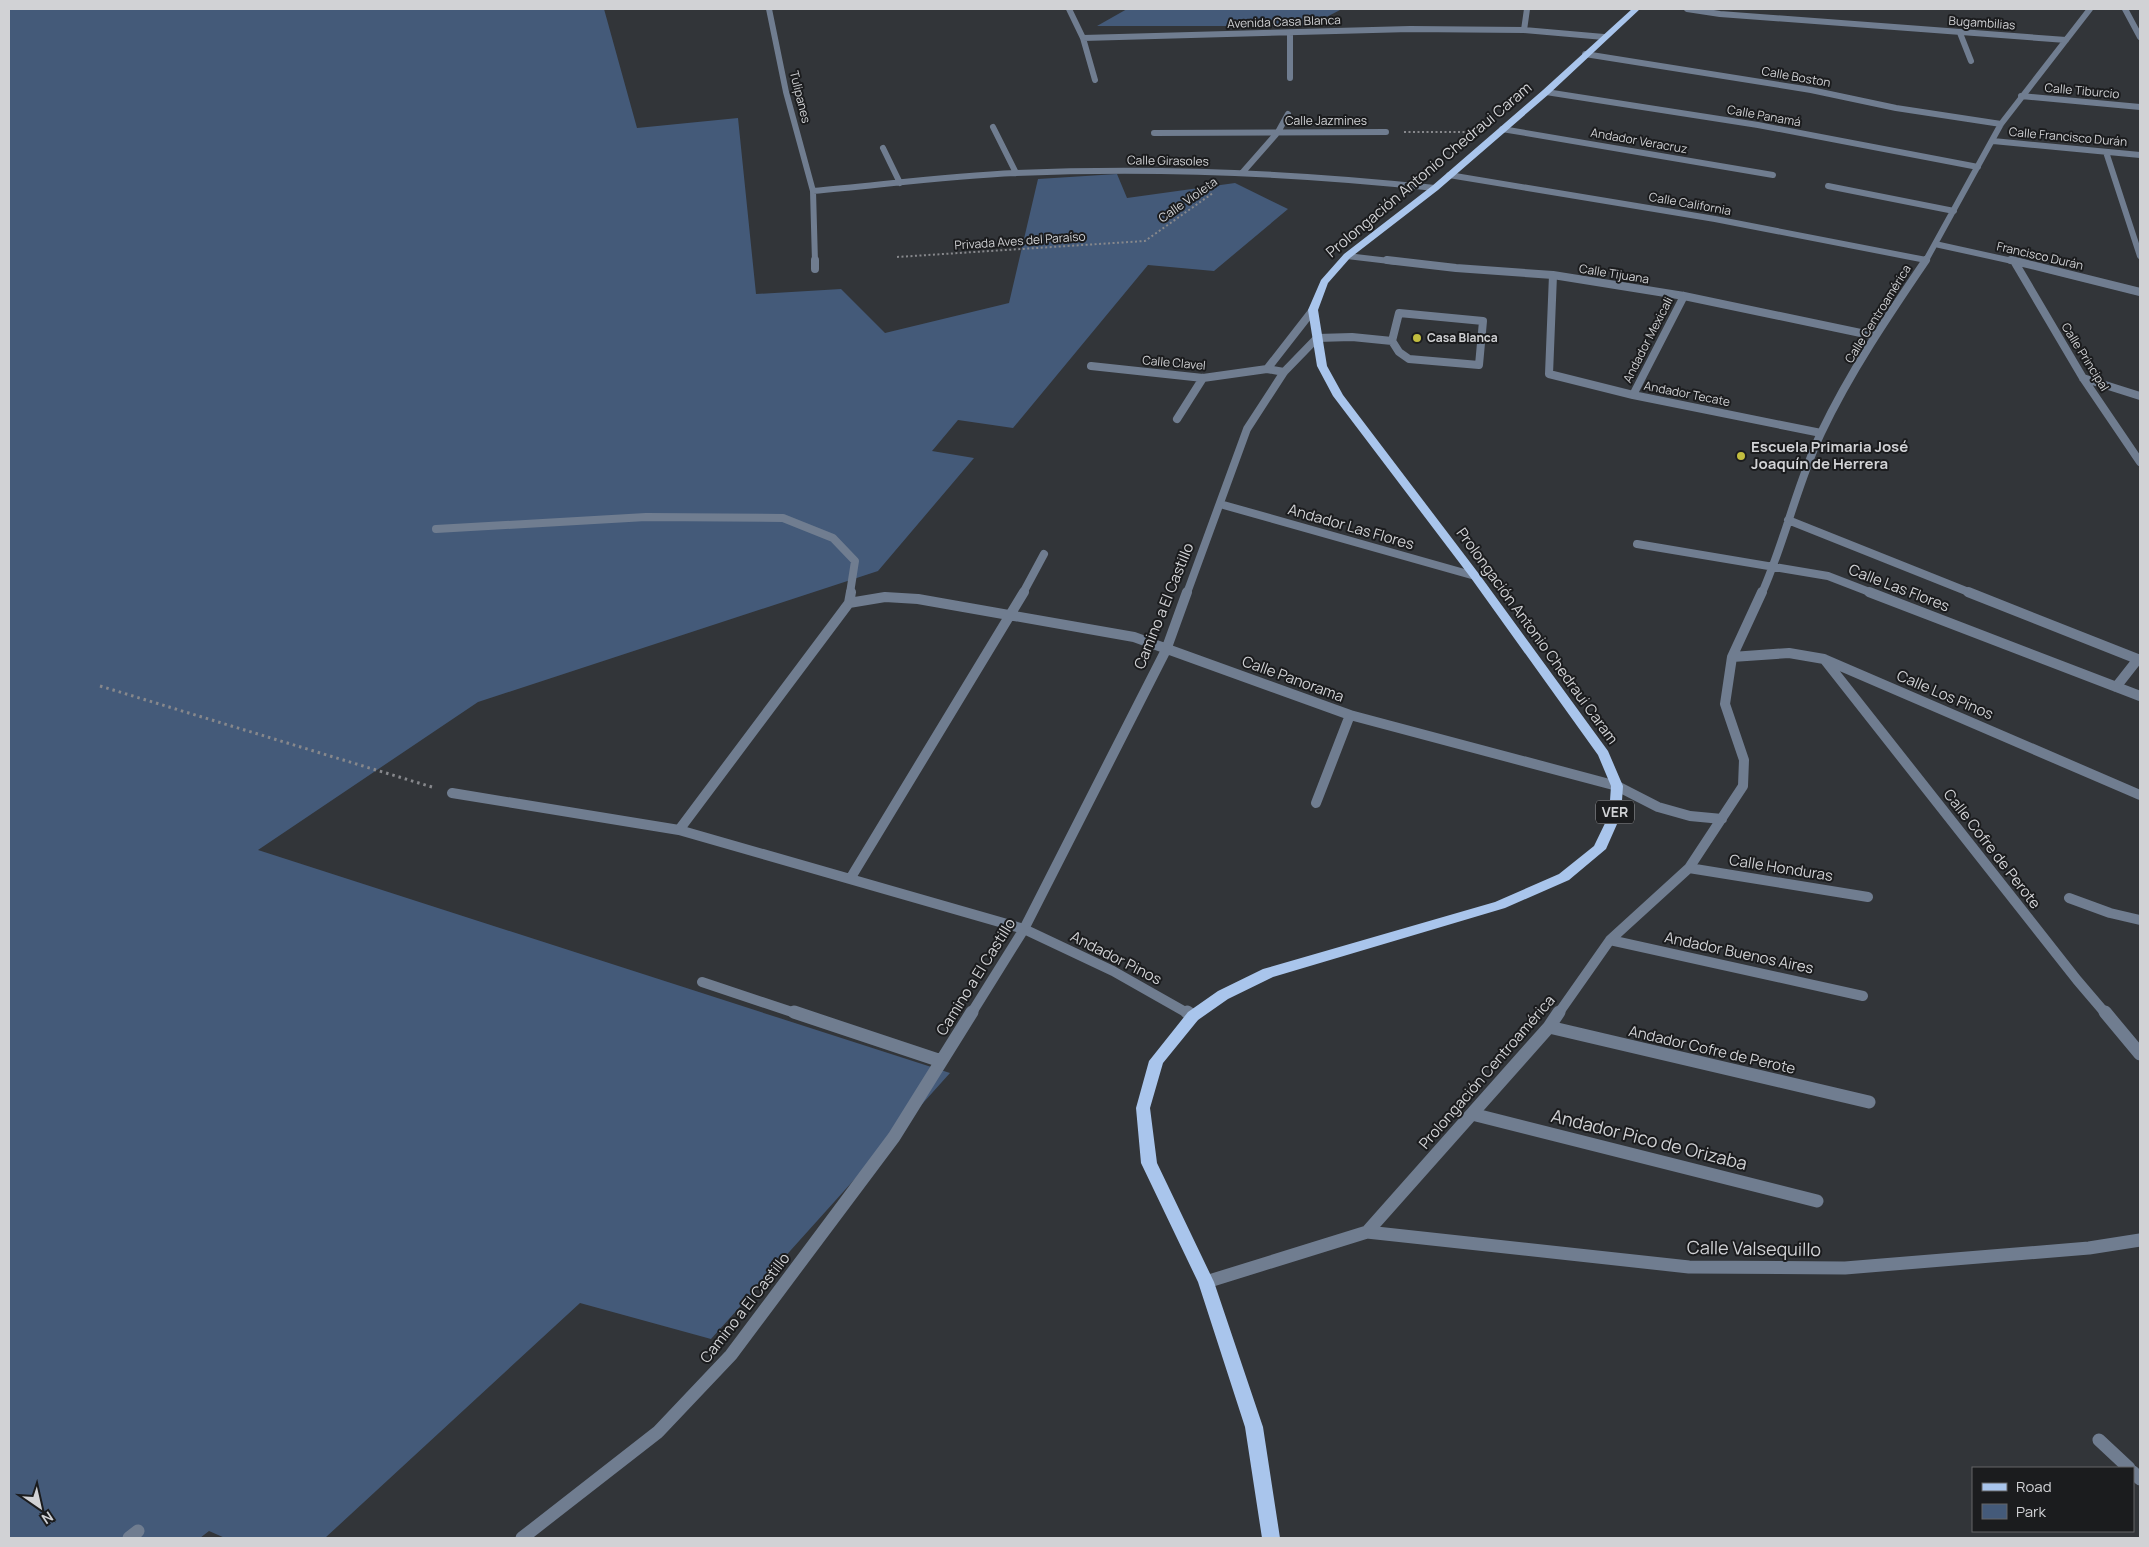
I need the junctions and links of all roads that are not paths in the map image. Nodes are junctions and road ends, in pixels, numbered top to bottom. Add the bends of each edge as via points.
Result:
1 (769, 9) edge
2 (1069, 9) edge
3 (1527, 9) edge
4 (1636, 9) edge
5 (1687, 9) edge
6 (2090, 9) edge
7 (2125, 9) edge
8 (2132, 20) junction
9 (2140, 21) edge
10 (1524, 30) junction
11 (1960, 33) junction
12 (1290, 34) junction
13 (1604, 37) junction
14 (2140, 37) edge
15 (1083, 38) junction
16 (2066, 40) junction
17 (1586, 54) junction
18 (1971, 61) dead end
19 (1290, 78) dead end
20 (1095, 80) dead end
21 (1546, 92) junction
22 (2021, 96) junction
23 (2140, 107) edge
24 (1288, 114) dead end
25 (2001, 124) junction
26 (993, 127) dead end
27 (1500, 130) junction
28 (1278, 132) junction
29 (1386, 132) road end
30 (1154, 133) dead end
31 (1993, 141) junction
32 (883, 148) dead end
33 (2106, 152) junction
34 (2140, 155) edge
35 (1978, 166) junction
36 (1016, 173) junction
37 (1242, 173) junction
38 (1773, 174) dead end
39 (1449, 175) junction
40 (900, 183) junction
41 (1828, 186) dead end
42 (1435, 188) junction
43 (813, 191) junction
44 (1954, 211) junction
45 (1935, 244) junction
46 (1347, 256) junction
47 (2140, 256) edge
48 (1926, 260) junction
49 (2014, 261) junction
50 (815, 269) dead end
51 (1553, 275) junction
52 (2140, 292) edge
53 (1684, 296) junction
54 (1313, 310) junction
55 (1875, 336) junction
56 (1316, 338) junction
57 (1392, 341) junction
58 (1091, 366) dead end
59 (1267, 369) junction
60 (1284, 372) junction
61 (1203, 378) junction
62 (2083, 378) junction
63 (1633, 395) junction
64 (2140, 396) edge
65 (1177, 419) dead end
66 (1820, 432) junction
67 (2140, 462) edge
68 (1220, 504) junction
69 (1788, 520) junction
70 (436, 529) dead end
71 (1637, 544) dead end
72 (1044, 554) dead end
73 (1774, 566) junction
74 (1475, 576) junction
75 (849, 603) junction
76 (1011, 615) junction
77 (1166, 650) junction
78 (1732, 657) junction
79 (1824, 659) junction
80 (2139, 660) edge
81 (2116, 687) junction
82 (2140, 696) edge
83 (1350, 715) junction
84 (1617, 786) junction
85 (452, 793) road end
86 (2140, 795) edge
87 (1316, 803) dead end
88 (1722, 819) junction
89 (679, 830) junction
90 (1689, 868) junction
91 (850, 879) junction
92 (1868, 897) dead end
93 (2069, 898) dead end
94 (2140, 920) edge
95 (1024, 929) junction
96 (1610, 940) junction
97 (702, 982) dead end
98 (1863, 996) dead end
99 (1193, 1016) junction
100 (1549, 1027) junction
101 (2135, 1042) edge
102 (2140, 1054) edge
103 (941, 1061) junction
104 (1869, 1102) dead end
105 (1472, 1114) junction
106 (1817, 1201) dead end
107 (1367, 1232) junction
108 (2140, 1240) edge
109 (1206, 1282) junction
110 (2099, 1440) dead end
111 (2128, 1467) edge
112 (522, 1538) edge
113 (1271, 1538) edge

1 - 43 street, Tulipanes via 786,92
2 - 15 street
3 - 10 street
4 - 13 main road, Prolongación Antonio Chedraui Caram / VER
5 - 11 street, Bugambilias
6 - 16 street, Calle Centroamérica
7 - 8 street
8 - 9 street
8 - 14 street
10 - 12 street, Avenida Casa Blanca via 1410,29
10 - 13 street, Avenida Casa Blanca
11 - 16 street, Bugambilias
11 - 18 street
12 - 15 street, Avenida Casa Blanca
12 - 19 street
13 - 17 main road, Prolongación Antonio Chedraui Caram / VER
15 - 20 street
16 - 22 street, Calle Centroamérica
17 - 21 main road, Prolongación Antonio Chedraui Caram / VER
17 - 25 street, Calle Boston
21 - 27 main road, Prolongación Antonio Chedraui Caram / VER
21 - 35 street, Calle Panamá via 1758,125
22 - 23 street, Calle Tiburcio
22 - 25 street, Calle Centroamérica
24 - 28 street
25 - 31 street, Calle Centroamérica
26 - 36 street
27 - 38 street, Andador Veracruz
27 - 39 main road, Prolongación Antonio Chedraui Caram / VER
28 - 29 street, Calle Jazmines
28 - 30 street, Calle Jazmines
28 - 37 street
31 - 33 street, Calle Francisco Durán
31 - 35 street, Calle Centroamérica
32 - 40 street
33 - 34 street, Calle Francisco Durán
33 - 47 street
35 - 44 street, Calle Centroamérica
36 - 37 street, Calle Girasoles
36 - 40 street, Calle Girasoles
37 - 42 street, Calle Girasoles
39 - 42 main road, Prolongación Antonio Chedraui Caram / VER
39 - 48 street, Calle California via 1715,219
40 - 43 street, Calle Girasoles
41 - 44 street
42 - 46 main road, Prolongación Antonio Chedraui Caram / VER
43 - 50 street, Tulipanes
44 - 45 street, Calle Centroamérica
45 - 48 street, Calle Centroamérica
45 - 49 street, Francisco Durán
46 - 51 street, Calle Tijuana
46 - 54 main road, Prolongación Antonio Chedraui Caram / VER via 1324,282
48 - 55 street, Calle Centroamérica
49 - 52 street, Francisco Durán
49 - 62 street, Calle Principal
51 - 53 street, Calle Tijuana
51 - 63 street, Andador Tecate via 1549,374
53 - 55 street, Calle Tijuana
53 - 63 street, Andador Mexicali
54 - 56 main road, Prolongación Antonio Chedraui Caram / VER
54 - 59 street
55 - 66 street, Calle Centroamérica
56 - 57 street via 1352,336
56 - 60 street, Camino a El Castillo
56 - 74 main road, Prolongación Antonio Chedraui Caram / VER via 1322,366 1338,396
57 - 57 street via 1409,359 1480,366 1483,321 1399,313
58 - 61 street, Calle Clavel
59 - 60 street, Calle Clavel
59 - 61 street, Calle Clavel
60 - 68 street, Camino a El Castillo via 1248,429
61 - 65 street
62 - 64 street
62 - 67 street, Calle Principal
63 - 66 street, Andador Tecate
66 - 69 street, Calle Centroamérica
68 - 74 street, Andador Las Flores
68 - 77 street, Camino a El Castillo
69 - 73 street, Calle Centroamérica
69 - 80 street, Calle Las Flores
70 - 75 street via 646,517 783,518 833,538 855,562
71 - 73 street, Calle Las Flores
72 - 76 street
73 - 78 street, Calle Centroamérica
73 - 81 street, Calle Las Flores via 1828,576
74 - 84 main road, Prolongación Antonio Chedraui Caram / VER via 1604,754
75 - 76 street, Calle Panorama via 885,597 918,599
75 - 89 street
76 - 77 street, Calle Panorama via 1134,637
76 - 91 street
77 - 83 street, Calle Panorama
77 - 95 street, Camino a El Castillo
78 - 79 street, Calle Los Pinos via 1774,652 1800,653
78 - 88 street, Prolongación Centroamérica via 1726,704 1744,760 1743,786
79 - 86 street, Calle Los Pinos
79 - 101 street, Calle Cofre de Perote via 2071,973
80 - 81 street
81 - 82 street, Calle Las Flores
83 - 84 street, Calle Panorama
83 - 87 street
84 - 88 street, Calle Panorama via 1658,807 1690,816
84 - 99 main road, Prolongación Antonio Chedraui Caram / VER via 1615,815 1599,849 1564,877 1500,905 1268,974 1223,995
85 - 89 street, Andador Pinos
88 - 90 street, Prolongación Centroamérica
89 - 91 street, Andador Pinos
90 - 92 street, Calle Honduras
90 - 96 street, Prolongación Centroamérica
91 - 95 street, Andador Pinos
93 - 94 street
95 - 99 street, Andador Pinos via 1113,971
95 - 103 street, Camino a El Castillo
96 - 98 street, Andador Buenos Aires
96 - 100 street, Prolongación Centroamérica
97 - 103 street
99 - 109 main road, Prolongación Antonio Chedraui Caram / VER via 1156,1062 1143,1108 1150,1163
100 - 104 street, Andador Cofre de Perote
100 - 105 street, Prolongación Centroamérica
101 - 102 street, Calle Cofre de Perote
103 - 112 street, Camino a El Castillo via 894,1137 731,1355 658,1432
105 - 106 street, Andador Pico de Orizaba
105 - 107 street, Prolongación Centroamérica
107 - 108 street, Calle Valsequillo via 1689,1267 1845,1268 2089,1248
107 - 109 street
109 - 113 main road, Prolongación Antonio Chedraui Caram / VER via 1254,1427
110 - 111 street

